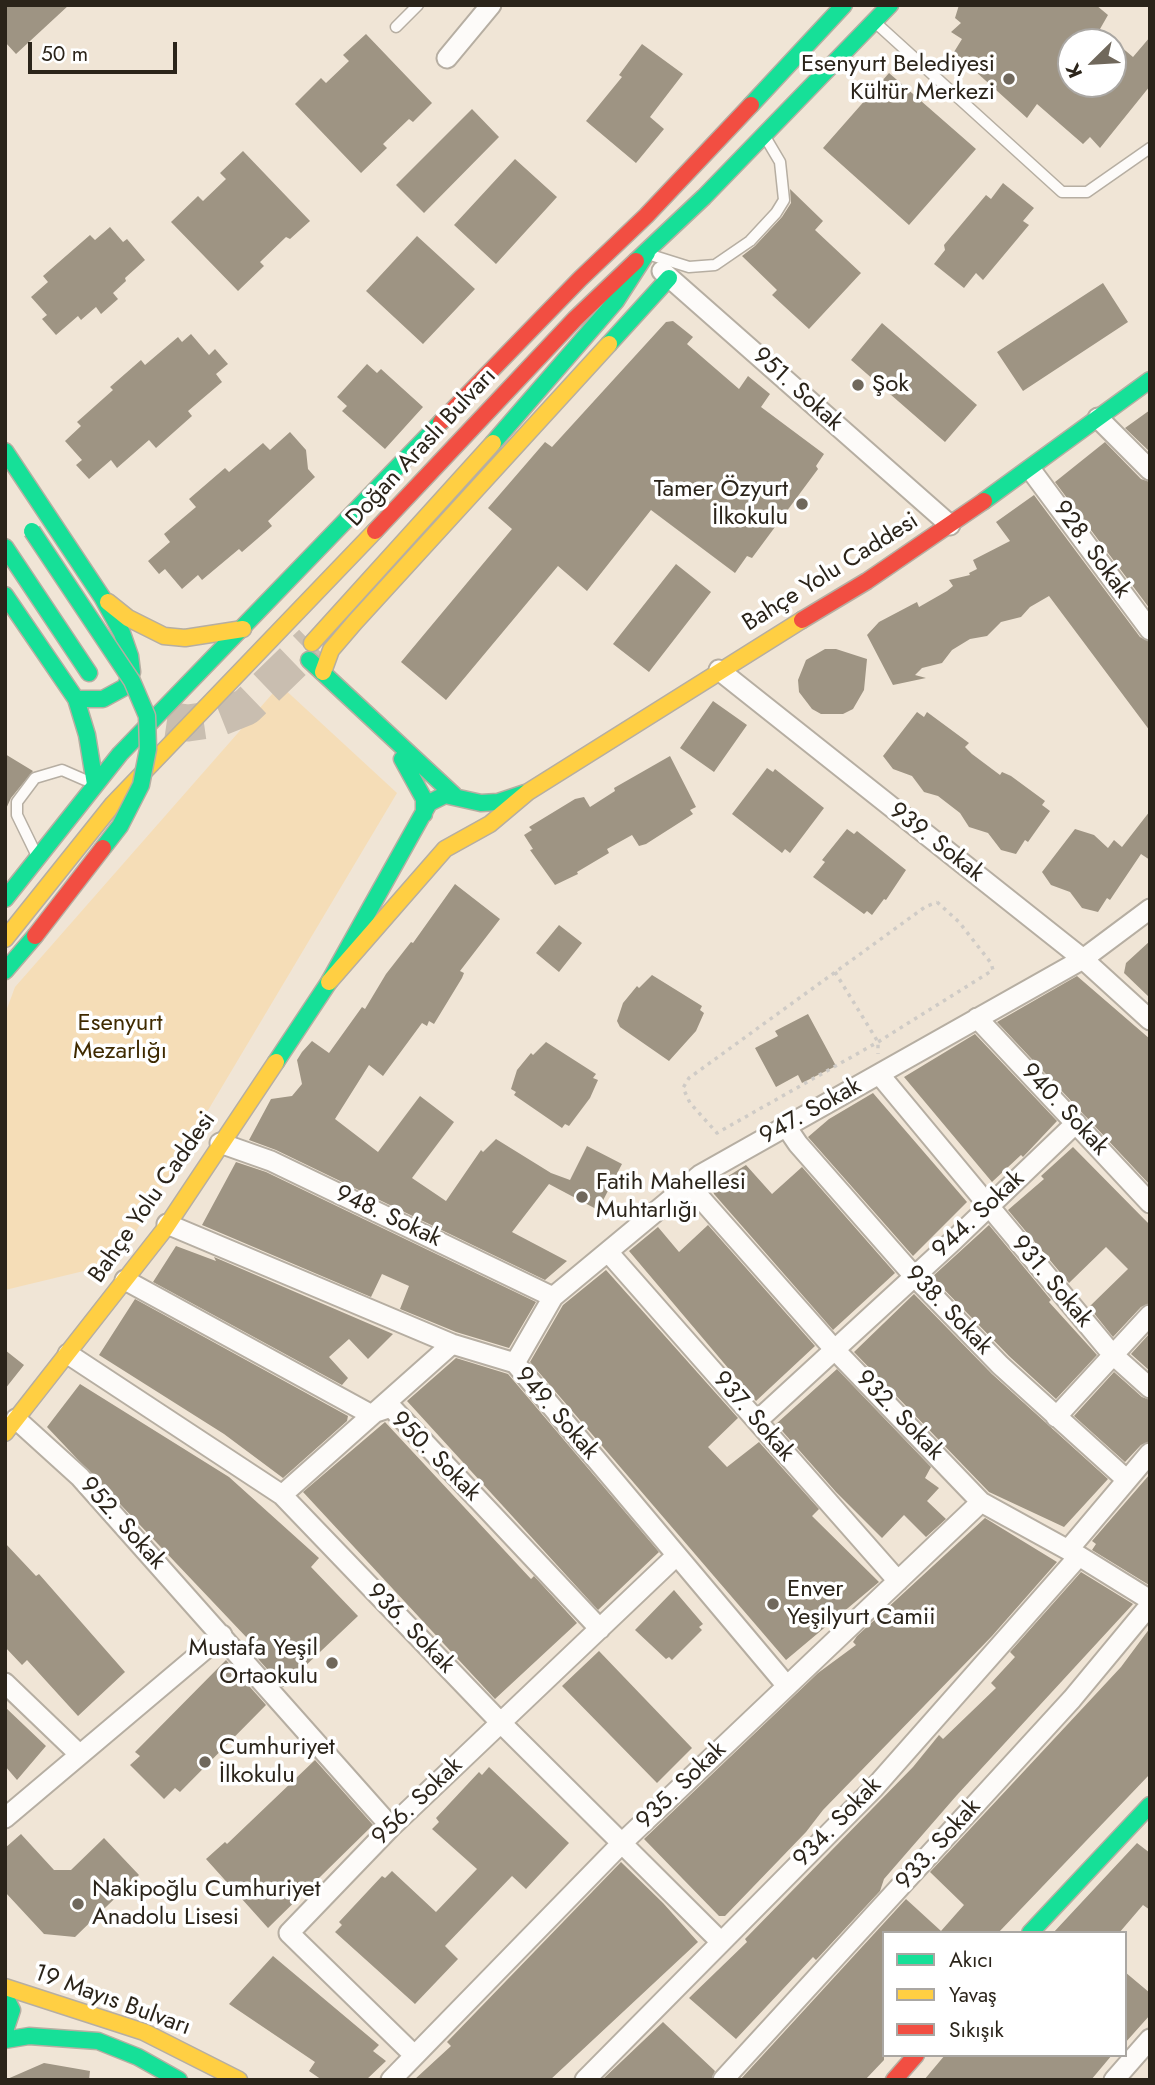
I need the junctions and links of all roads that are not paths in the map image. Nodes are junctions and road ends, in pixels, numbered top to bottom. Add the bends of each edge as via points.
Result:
1 (418, 5) edge
2 (491, 5) edge
3 (844, 5) edge
4 (890, 5) edge
5 (874, 22) junction
6 (396, 27) dead end
7 (447, 58) dead end
8 (764, 136) junction
9 (1150, 148) edge
10 (647, 253) junction
11 (669, 278) junction
12 (1150, 380) edge
13 (1098, 418) junction
14 (5, 451) edge
15 (1031, 470) junction
16 (1150, 470) edge
17 (950, 525) junction
18 (29, 526) dead end
19 (5, 547) edge
20 (5, 595) edge
21 (102, 597) junction
22 (243, 629) junction
23 (1150, 630) edge
24 (294, 648) junction
25 (270, 662) dead end
26 (719, 670) junction
27 (323, 672) junction
28 (89, 673) dead end
29 (240, 674) junction
30 (76, 699) junction
31 (95, 784) junction
32 (528, 792) junction
33 (454, 795) junction
34 (424, 814) junction
35 (471, 835) junction
36 (454, 843) junction
37 (37, 856) junction
38 (5, 899) edge
39 (1150, 909) edge
40 (5, 939) edge
41 (1083, 959) junction
42 (5, 971) edge
43 (329, 982) junction
44 (977, 1018) junction
45 (1150, 1020) edge
46 (879, 1074) junction
47 (1076, 1123) junction
48 (786, 1125) junction
49 (220, 1143) junction
50 (688, 1184) junction
51 (1150, 1203) edge
52 (988, 1207) junction
53 (167, 1224) junction
54 (608, 1252) junction
55 (914, 1276) junction
56 (125, 1280) junction
57 (552, 1297) junction
58 (1150, 1315) edge
59 (452, 1344) junction
60 (834, 1349) junction
61 (68, 1354) junction
62 (1112, 1354) junction
63 (514, 1363) junction
64 (1150, 1388) edge
65 (370, 1414) junction
66 (1056, 1416) junction
67 (757, 1421) junction
68 (11, 1426) edge
69 (1150, 1453) edge
70 (1127, 1480) junction
71 (282, 1495) junction
72 (981, 1502) junction
73 (1073, 1553) junction
74 (676, 1556) junction
75 (898, 1581) junction
76 (1150, 1602) edge
77 (600, 1629) junction
78 (222, 1635) junction
79 (5, 1682) edge
80 (787, 1686) junction
81 (500, 1722) junction
82 (79, 1754) junction
83 (1150, 1805) edge
84 (5, 1818) edge
85 (1142, 1825) edge
86 (391, 1827) junction
87 (623, 1842) junction
88 (1032, 1931) edge
89 (721, 1942) junction
90 (5, 1987) edge
91 (5, 1996) edge
92 (5, 2031) edge
93 (1150, 2039) edge
94 (5, 2040) edge
95 (413, 2054) junction
96 (914, 2057) edge
97 (179, 2080) edge
98 (239, 2080) edge
99 (391, 2080) edge
100 (585, 2080) edge
101 (723, 2080) edge
102 (894, 2080) edge
103 (1114, 2080) edge

1 - 6 lane
2 - 7 street
3 - 22 main road, Doğan Araslı Bulvarı via 646,216
4 - 5 main road, Doğan Araslı Bulvarı
5 - 8 main road, Doğan Araslı Bulvarı
5 - 9 lane via 1062,192 1087,192
8 - 10 main road, Doğan Araslı Bulvarı
8 - 10 lane via 780,162 784,200 750,241 715,265 690,267
10 - 11 street, 951. Sokak
10 - 24 main road, Doğan Araslı Bulvarı via 575,319
10 - 24 main road via 617,301 571,356
11 - 17 street, 951. Sokak
11 - 27 main road via 347,631 331,650
12 - 13 main road, Bahçe Yolu Caddesi
13 - 15 main road, Bahçe Yolu Caddesi
13 - 16 street
14 - 21 main road
15 - 17 main road, Bahçe Yolu Caddesi
15 - 23 street, 928. Sokak
17 - 26 main road, Bahçe Yolu Caddesi
18 - 42 main road, bridge via 132,681 147,716 149,749 141,785 120,826
19 - 28 main road
20 - 30 main road
21 - 22 main road via 128,618 164,636 185,638
21 - 30 main road via 122,633 132,672 116,694
22 - 24 main road via 261,630
22 - 31 main road, Doğan Araslı Bulvarı
24 - 27 main road
24 - 29 main road, Doğan Araslı Bulvarı
24 - 34 main road via 407,764 424,799
25 - 29 main road
26 - 32 main road, Bahçe Yolu Caddesi
26 - 41 street, 939. Sokak
27 - 33 main road
29 - 40 main road, Doğan Araslı Bulvarı via 113,804
30 - 31 main road
31 - 37 main road, Doğan Araslı Bulvarı
31 - 37 lane via 62,770 35,778 17,802 17,815
32 - 33 main road, Bahçe Yolu Caddesi via 481,803
32 - 35 main road, Bahçe Yolu Caddesi via 505,814
33 - 34 main road, Bahçe Yolu Caddesi via 433,800
33 - 35 main road via 466,807
34 - 36 main road via 424,825 432,836
34 - 43 main road, Bahçe Yolu Caddesi
35 - 36 main road, Bahçe Yolu Caddesi
36 - 43 main road, Bahçe Yolu Caddesi via 435,858
37 - 38 main road, Doğan Araslı Bulvarı
39 - 41 street, 947. Sokak
41 - 44 street, 947. Sokak
41 - 45 street, 939. Sokak
43 - 49 main road, Bahçe Yolu Caddesi
44 - 46 street, 947. Sokak
44 - 47 street, 940. Sokak
46 - 48 street, 947. Sokak
46 - 52 street, 931. Sokak
47 - 51 street, 940. Sokak
47 - 52 street, 944. Sokak
48 - 50 street, 947. Sokak
48 - 55 street, 938. Sokak
49 - 53 main road, Bahçe Yolu Caddesi
49 - 57 street, 948. Sokak via 282,1167
50 - 54 street, 947. Sokak
50 - 60 street, 932. Sokak
52 - 55 street, 944. Sokak
52 - 62 street, 931. Sokak
53 - 56 main road, Bahçe Yolu Caddesi
53 - 59 street, 949. Sokak
54 - 57 street, 947. Sokak
54 - 67 street, 937. Sokak
55 - 60 street, 944. Sokak
55 - 66 street, 938. Sokak
56 - 61 main road, Bahçe Yolu Caddesi
56 - 65 street, 950. Sokak
57 - 63 street, 947. Sokak
58 - 62 street
59 - 63 street, 949. Sokak
59 - 65 street
60 - 67 street, 944. Sokak
60 - 72 street, 932. Sokak
61 - 68 main road, Bahçe Yolu Caddesi
61 - 71 street, 936. Sokak
62 - 64 street, 931. Sokak
62 - 66 street
63 - 74 street, 949. Sokak
65 - 71 street
65 - 77 street, 950. Sokak via 391,1407
66 - 70 street, 938. Sokak
67 - 75 street, 937. Sokak
68 - 78 street, 952. Sokak via 80,1477
69 - 70 street, 934. Sokak
70 - 73 street, 934. Sokak
71 - 81 street, 936. Sokak
72 - 73 street, 932. Sokak
72 - 75 street, 935. Sokak
73 - 76 street, 932. Sokak
73 - 89 street, 934. Sokak via 874,1788
74 - 77 street, 956. Sokak
74 - 80 street, 949. Sokak
75 - 80 street, 935. Sokak
76 - 101 street, 933. Sokak via 1072,1699
77 - 81 street, 956. Sokak
78 - 82 street
78 - 86 street, 952. Sokak
79 - 82 street
80 - 87 street, 935. Sokak
81 - 86 street, 956. Sokak
81 - 87 street, 936. Sokak
82 - 84 street
83 - 85 main road
85 - 88 main road
86 - 95 street, 956. Sokak via 289,1933
87 - 89 street, 936. Sokak
87 - 95 street, 935. Sokak
89 - 100 street, 934. Sokak
90 - 98 main road, 19 Mayıs Bulvarı via 144,2032
91 - 92 main road via 12,2010
93 - 103 street
94 - 97 main road, 19 Mayıs Bulvarı via 29,2036 98,2041
95 - 99 street, 935. Sokak
96 - 102 main road

